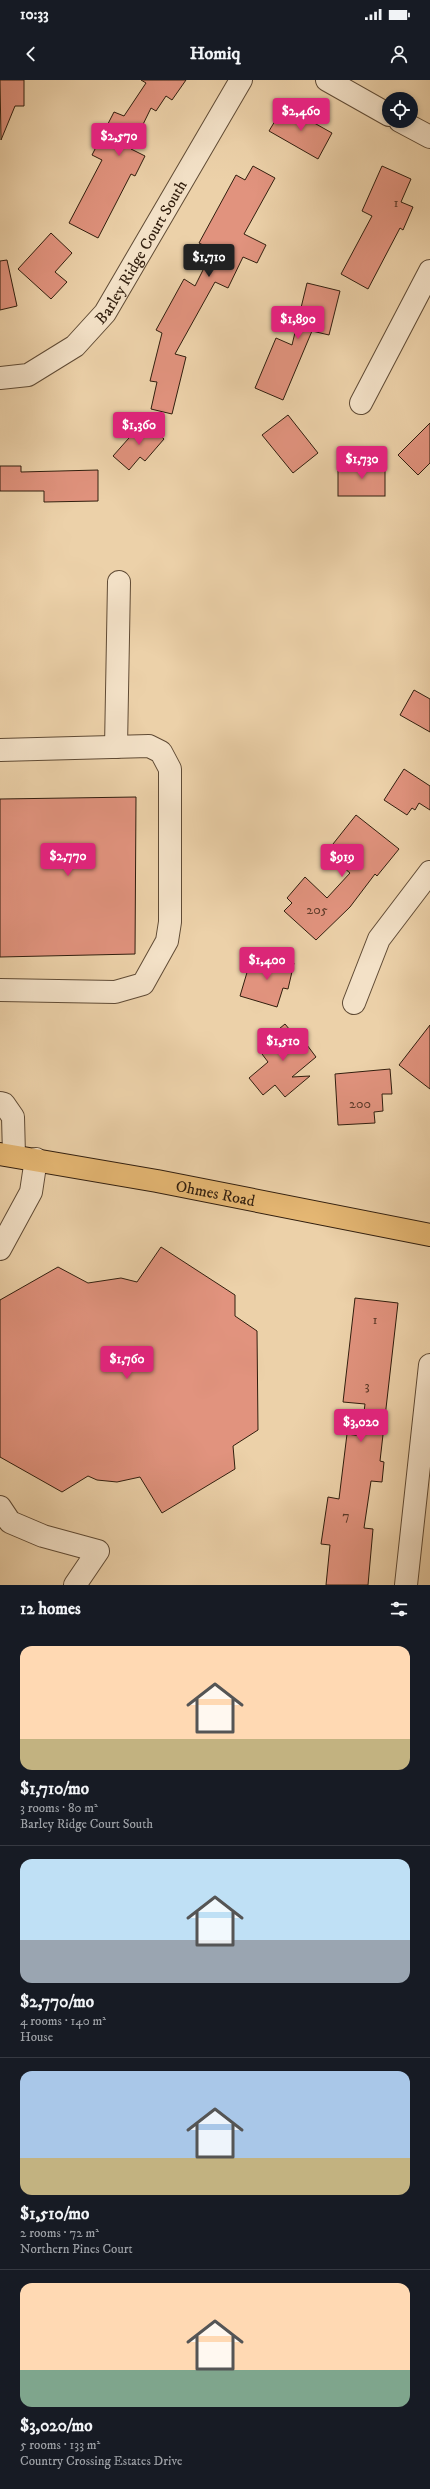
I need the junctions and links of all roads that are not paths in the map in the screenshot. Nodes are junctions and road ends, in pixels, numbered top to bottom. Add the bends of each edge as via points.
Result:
1 (241, 80) edge
2 (327, 80) edge
3 (382, 111) edge
4 (413, 128) edge
5 (430, 137) edge
6 (430, 271) edge
7 (0, 378) edge
8 (361, 403) dead end
9 (119, 582) dead end
10 (116, 747) junction
11 (0, 750) edge
12 (430, 872) edge
13 (0, 990) edge
14 (354, 1003) dead end
15 (0, 1103) edge
16 (7, 1154) edge
17 (36, 1159) junction
18 (430, 1235) edge
19 (0, 1249) edge
20 (430, 1365) edge
21 (0, 1507) edge
22 (74, 1585) edge
23 (406, 1585) edge

1 - 7 street, Barley Ridge Court South via 105,313 75,346 28,375
2 - 3 street
4 - 5 street
6 - 8 street
9 - 10 street
10 - 11 street
10 - 13 street via 149,746 161,752 170,769 170,922 167,941 143,984 115,992
12 - 14 street via 379,939
15 - 16 street via 4,1104 13,1117
16 - 17 main road, Ohmes Road
17 - 18 main road, Ohmes Road
17 - 19 street via 31,1192
20 - 23 street
21 - 22 street via 10,1522 43,1536 98,1551

